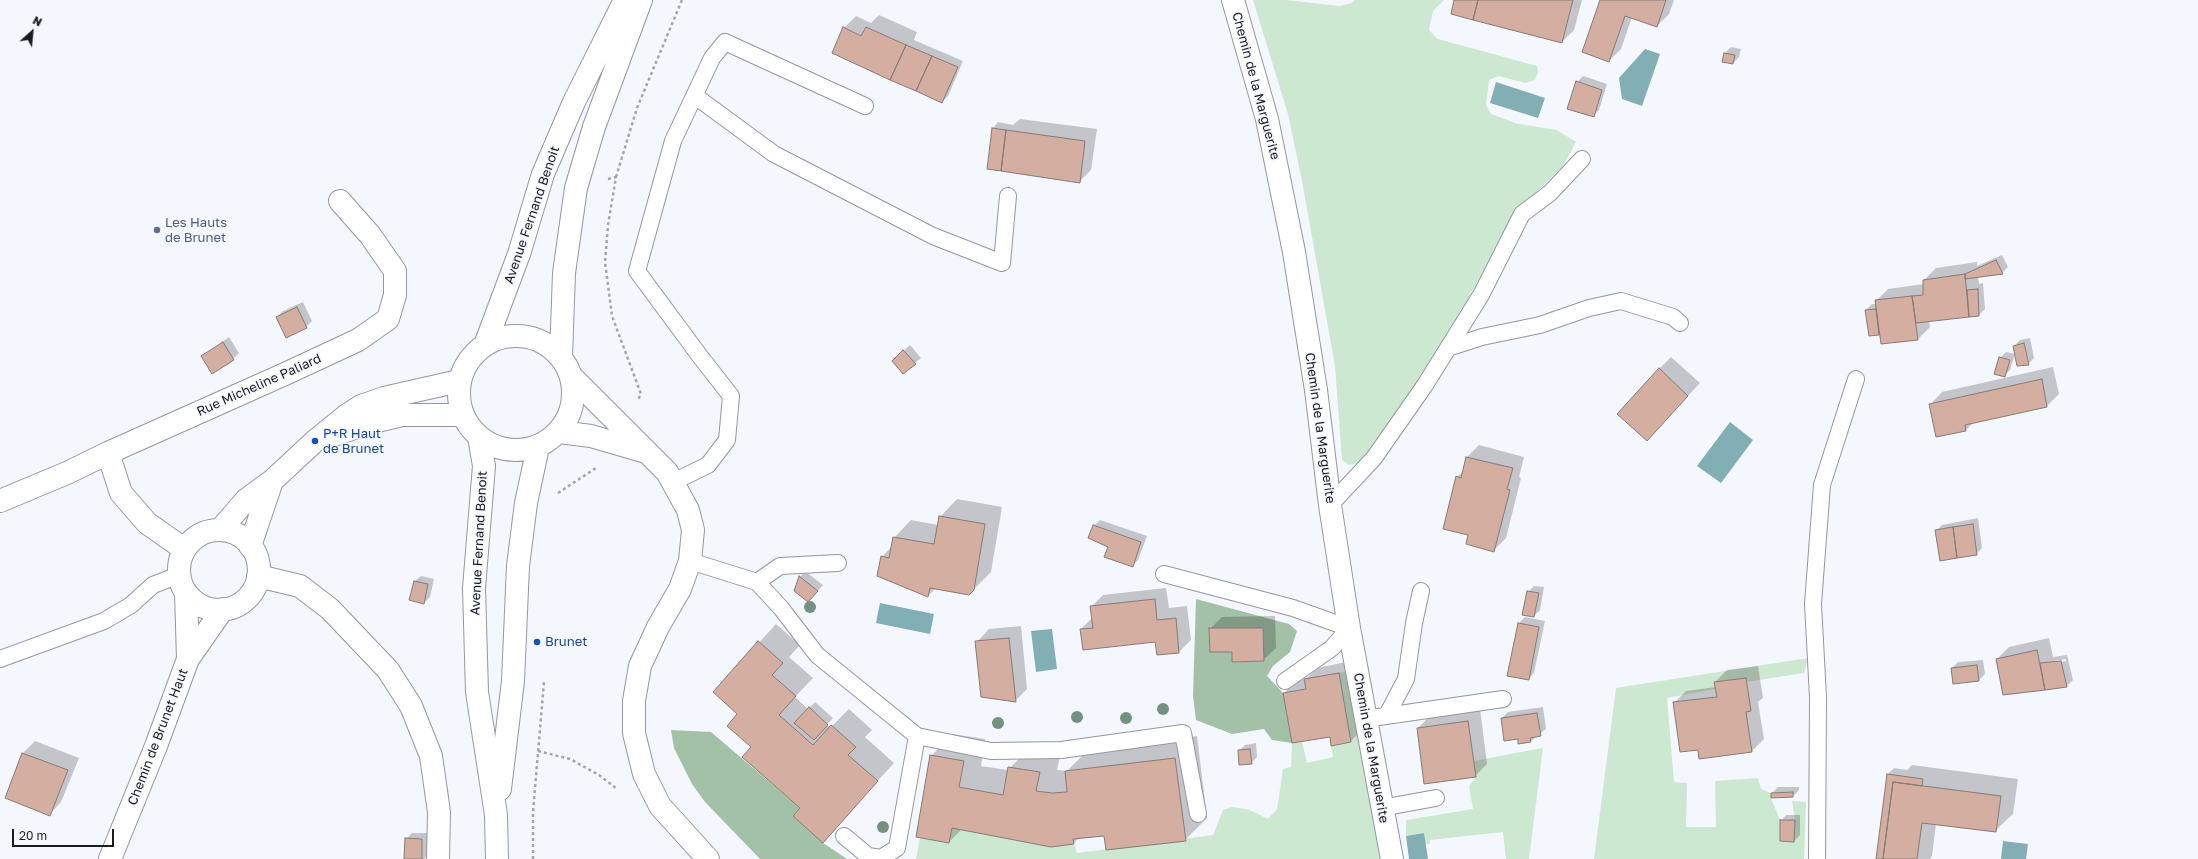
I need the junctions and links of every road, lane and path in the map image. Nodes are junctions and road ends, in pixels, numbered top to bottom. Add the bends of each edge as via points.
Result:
1 (625, 0) edge
2 (641, 0) edge
3 (682, 0) edge
4 (1233, 0) edge
5 (695, 96) junction
6 (865, 106) dead end
7 (1582, 158) dead end
8 (616, 177) junction
9 (576, 188) junction
10 (1008, 196) dead end
11 (340, 201) dead end
12 (1680, 323) dead end
13 (485, 344) junction
14 (1448, 348) junction
15 (561, 357) junction
16 (571, 376) junction
17 (1856, 379) dead end
18 (459, 381) junction
19 (634, 407) dead end
20 (463, 415) junction
21 (559, 432) junction
22 (480, 437) junction
23 (315, 441) junction
24 (538, 447) junction
25 (646, 452) junction
26 (108, 453) junction
27 (598, 467) dead end
28 (272, 481) junction
29 (673, 482) junction
30 (553, 496) dead end
31 (0, 501) edge
32 (1330, 505) junction
33 (220, 530) junction
34 (250, 546) junction
35 (184, 549) junction
36 (690, 561) junction
37 (838, 564) dead end
38 (1164, 574) dead end
39 (258, 576) junction
40 (757, 582) junction
41 (183, 584) junction
42 (1421, 591) dead end
43 (223, 609) junction
44 (1349, 628) junction
45 (0, 659) edge
46 (188, 659) junction
47 (544, 677) dead end
48 (1285, 681) dead end
49 (1503, 699) dead end
50 (1387, 715) junction
51 (1365, 719) junction
52 (916, 736) junction
53 (505, 742) junction
54 (539, 751) junction
55 (620, 792) dead end
56 (1436, 798) dead end
57 (1382, 808) junction
58 (1198, 814) dead end
59 (496, 815) junction
60 (844, 836) dead end
61 (110, 859) edge
62 (438, 859) edge
63 (497, 859) edge
64 (533, 859) edge
65 (708, 859) edge
66 (1392, 859) edge
67 (1816, 859) edge

1 - 13 street, Avenue Fernand Benoit via 574,102 543,174 519,254
2 - 9 street via 594,127
3 - 8 path via 637,108
4 - 32 street, Chemin de la Marguerite via 1267,119 1292,244 1316,390
5 - 6 lane via 712,58 726,42
5 - 10 lane via 774,154 934,236 1002,264
5 - 29 lane via 673,141 637,271 699,356 732,396 727,440 708,465
7 - 14 lane via 1550,193 1522,214 1481,295
8 - 9 path
8 - 19 path via 605,262 612,316 640,394
9 - 15 street via 564,273
11 - 26 street, Rue Micheline Paliard via 370,235 395,271 395,294 388,319 358,340
12 - 14 lane via 1661,312 1621,301
13 - 15 street via 517,335 549,345
13 - 18 street via 464,367
14 - 32 lane via 1426,385 1374,458
15 - 16 street
16 - 21 street via 574,391 572,406
16 - 25 street
17 - 67 lane via 1822,485 1813,604 1818,698
18 - 20 street via 458,399
18 - 23 street via 384,398 361,406
20 - 22 street via 469,427
20 - 23 street via 402,415
21 - 24 street
21 - 25 street via 591,436
22 - 24 street via 489,444 513,451
22 - 59 street, Avenue Fernand Benoit via 484,466 474,588 477,692
23 - 28 street
24 - 53 street, Avenue Fernand Benoit via 526,503 518,566 513,681
25 - 29 street via 667,472
26 - 31 street, Rue Micheline Paliard via 68,473
26 - 35 street via 121,493 147,523
27 - 30 path
28 - 33 street via 246,500
28 - 34 street
29 - 36 street via 688,510 693,530
32 - 44 street, Chemin de la Marguerite
33 - 34 street via 237,535
33 - 35 street via 199,535
34 - 39 street via 257,560
35 - 41 street via 180,562
36 - 40 lane
36 - 65 street via 680,589 658,627 640,666 634,701 634,733 644,774 660,806
37 - 40 lane via 780,566
38 - 44 lane via 1293,608
39 - 43 street via 254,589 246,599 235,606
39 - 62 street via 300,586 330,609 388,670 411,706 431,756 439,812
40 - 52 lane via 781,608 817,655
41 - 43 street via 202,606
41 - 45 lane via 153,585 131,605 104,621
41 - 46 street, Chemin de Brunet Haut
42 - 50 lane via 1406,679
43 - 46 street, Chemin de Brunet Haut
44 - 48 lane via 1332,648
44 - 51 street, Chemin de la Marguerite
46 - 61 street, Chemin de Brunet Haut
47 - 54 path
49 - 50 lane
50 - 51 lane
51 - 57 street, Chemin de la Marguerite
52 - 58 lane via 991,751 1061,750 1183,733
52 - 60 lane via 898,848 881,858 868,856
53 - 54 path
53 - 59 street, Avenue Fernand Benoit
54 - 55 path via 570,759 599,775
54 - 64 path via 533,812
56 - 57 lane
57 - 66 street, Chemin de la Marguerite
59 - 63 street, Avenue Fernand Benoit

